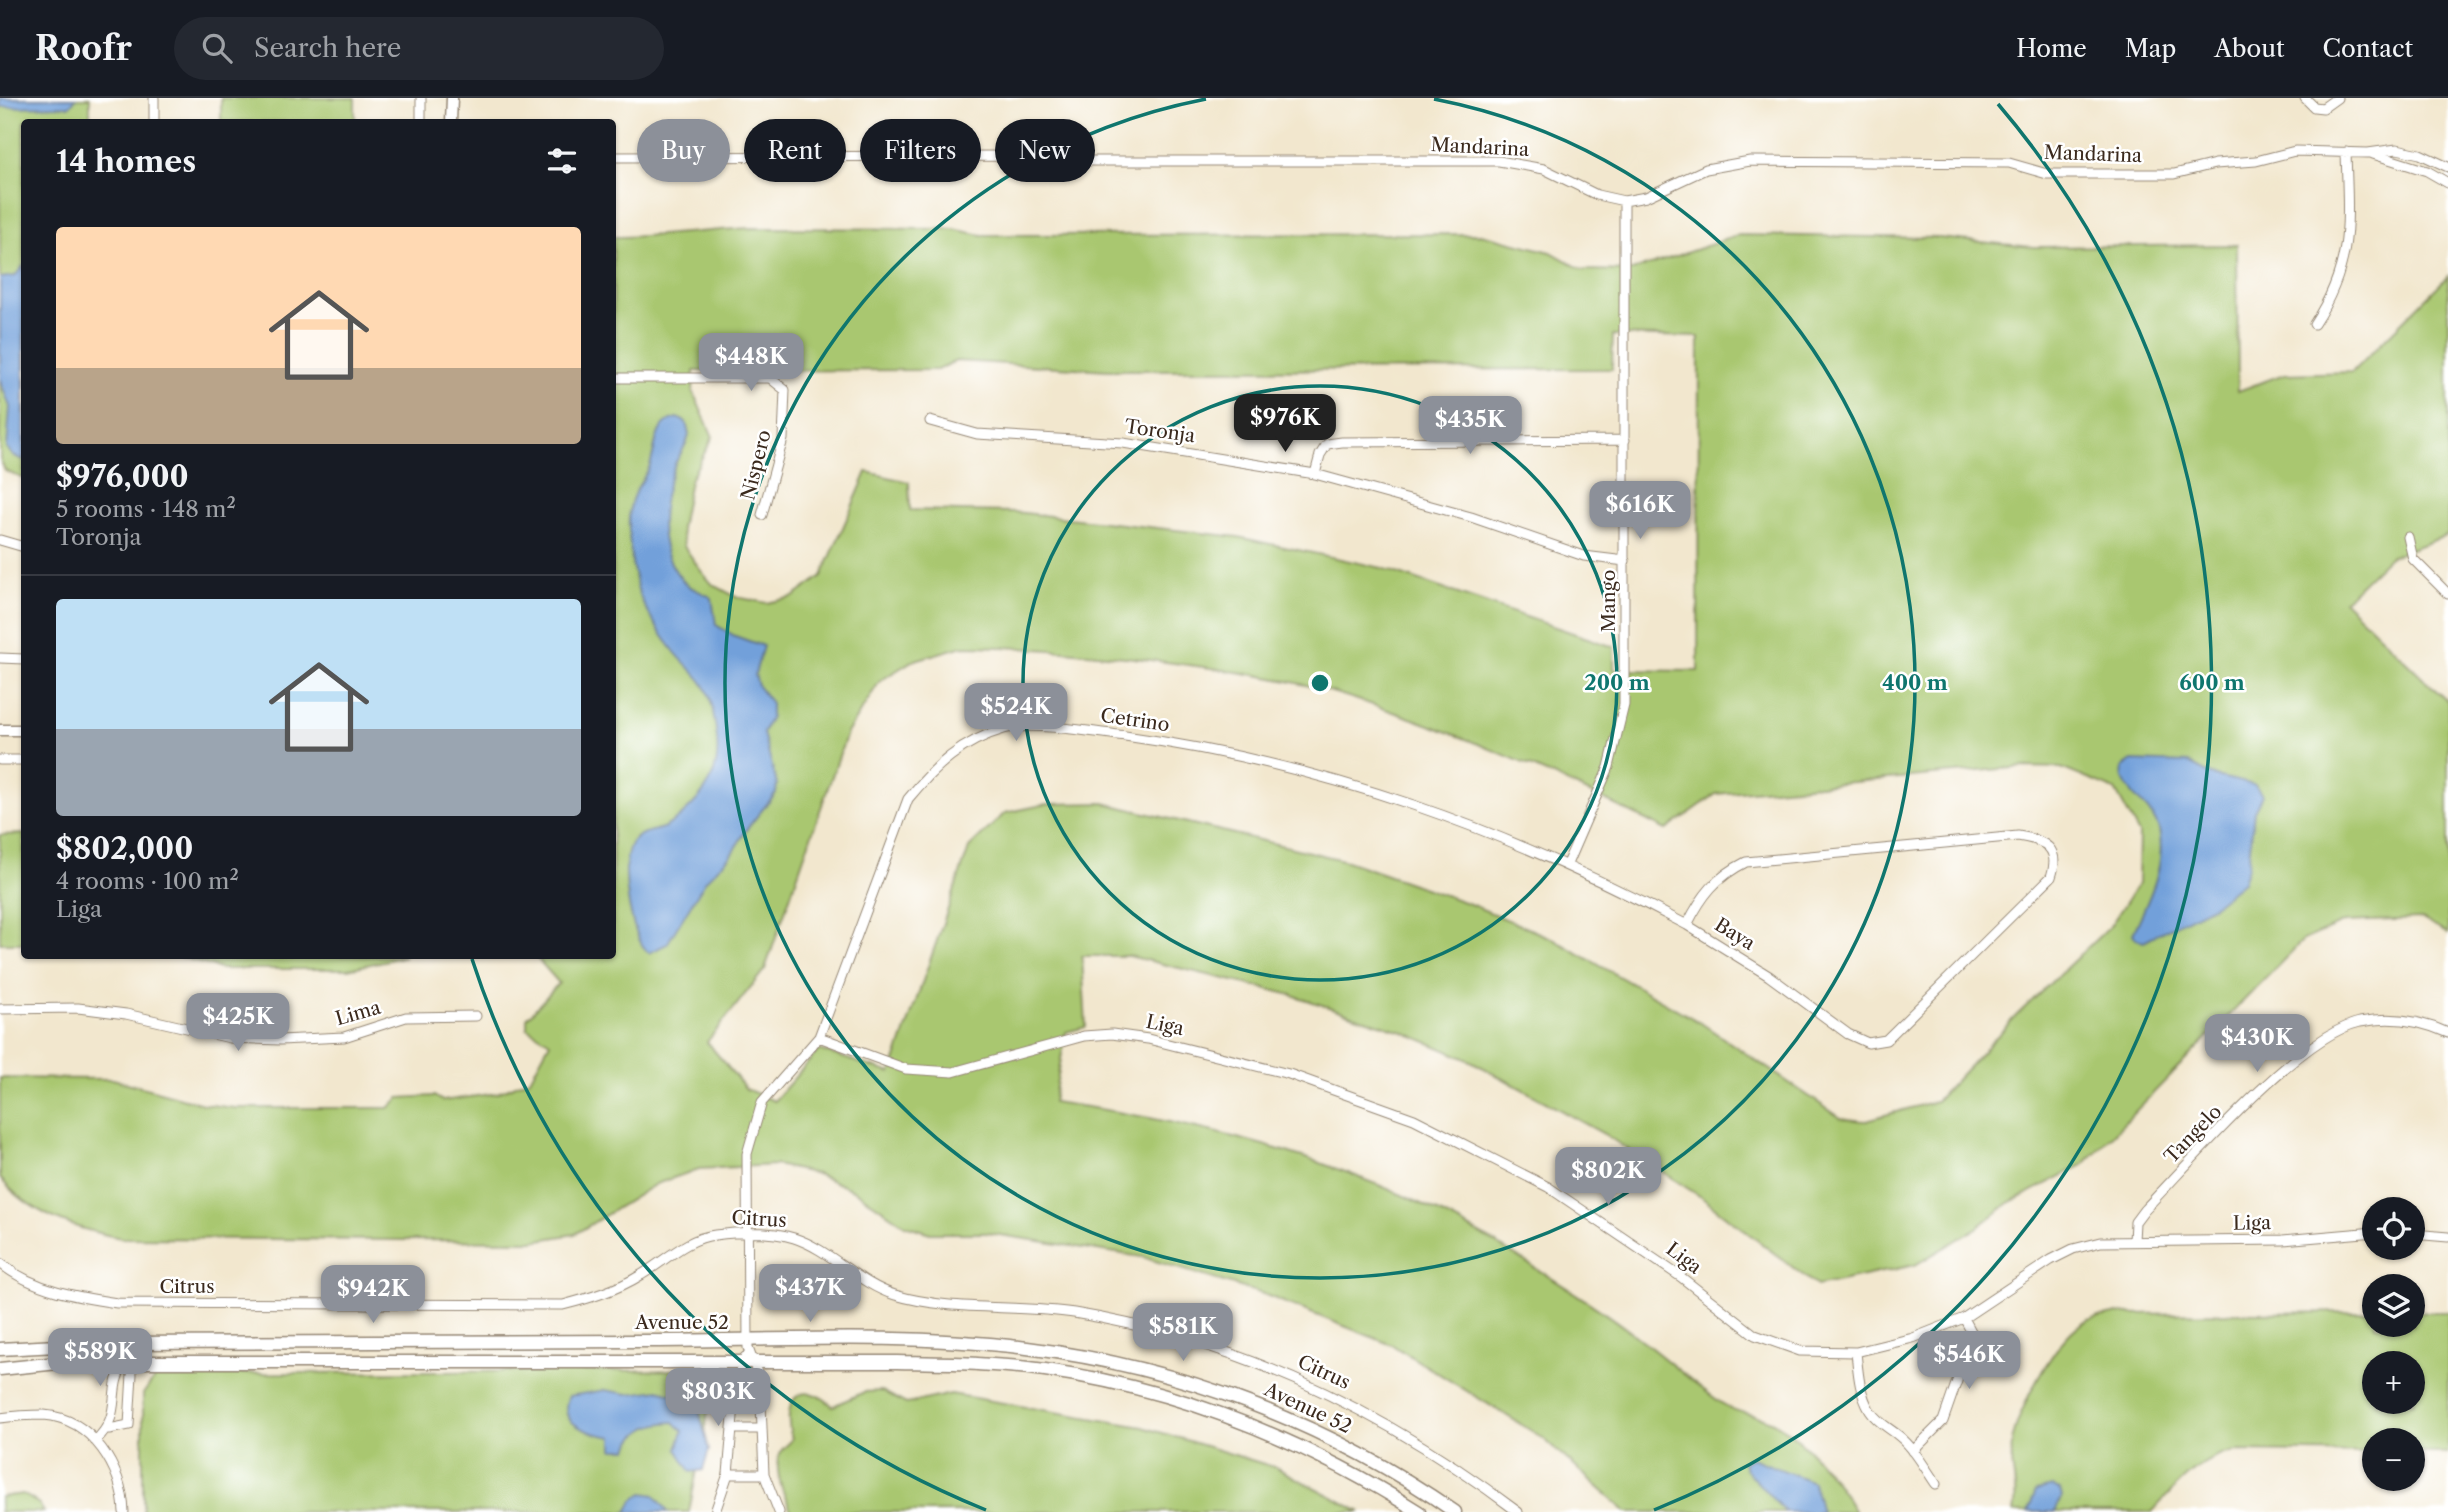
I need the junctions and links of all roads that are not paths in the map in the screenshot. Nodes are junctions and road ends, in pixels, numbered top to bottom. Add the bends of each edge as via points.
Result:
1 (154, 98) edge
2 (421, 98) edge
3 (452, 98) edge
4 (2305, 98) edge
5 (2337, 98) edge
6 (154, 119) edge
7 (421, 119) edge
8 (452, 119) edge
9 (2346, 152) junction
10 (2368, 153) junction
11 (616, 157) edge
12 (2448, 167) edge
13 (2448, 183) edge
14 (1624, 201) junction
15 (2314, 324) dead end
16 (616, 378) edge
17 (930, 421) dead end
18 (1625, 440) junction
19 (1315, 474) junction
20 (762, 515) dead end
21 (2408, 537) dead end
22 (0, 540) edge
23 (21, 546) edge
24 (1625, 561) junction
25 (2448, 594) edge
26 (0, 659) edge
27 (21, 659) edge
28 (0, 730) edge
29 (21, 730) edge
30 (0, 760) edge
31 (21, 760) edge
32 (1567, 864) junction
33 (1687, 925) junction
34 (0, 1009) edge
35 (476, 1016) dead end
36 (2448, 1033) edge
37 (819, 1037) junction
38 (2362, 1233) edge
39 (748, 1234) junction
40 (2425, 1235) edge
41 (2448, 1237) edge
42 (2134, 1241) junction
43 (0, 1264) edge
44 (1964, 1318) junction
45 (748, 1345) junction
46 (0, 1349) edge
47 (1856, 1352) junction
48 (125, 1362) junction
49 (748, 1364) junction
50 (0, 1369) edge
51 (0, 1418) edge
52 (109, 1429) junction
53 (733, 1429) junction
54 (762, 1429) junction
55 (95, 1441) junction
56 (1913, 1451) junction
57 (728, 1474) junction
58 (764, 1474) junction
59 (1936, 1484) dead end
60 (124, 1512) edge
61 (716, 1512) edge
62 (779, 1512) edge
63 (1419, 1512) edge
64 (1455, 1512) edge
65 (1518, 1512) edge

1 - 6 street
2 - 7 street
3 - 8 street
4 - 5 street via 2323,108
9 - 10 street, Mandarina
9 - 14 street, Mandarina via 2295,151 2174,174 2047,174 2009,163 1750,161 1706,169 1646,197
9 - 15 street via 2347,243 2331,298
10 - 12 street, Mandarina via 2406,150
10 - 13 street, Mandarina via 2420,168
11 - 14 street, Mandarina via 1499,161 1544,169 1597,195
14 - 18 street, Mango
16 - 20 street, Nispero via 770,378 778,383 785,390 783,439
17 - 19 street, Toronja via 977,435 1123,443
18 - 19 street via 1342,442 1327,444
18 - 24 street, Mango
19 - 24 street, Toronja via 1471,517 1584,556
21 - 25 street via 2413,559
22 - 23 street
24 - 32 street, Mango via 1624,705 1609,767
26 - 27 street
28 - 29 street
30 - 31 street
32 - 33 street, Cetrino
32 - 37 street, Cetrino via 1458,820 1325,775 1170,742 1048,728 1006,728 963,745 932,769 908,799
33 - 33 street, Baya via 1709,887 1746,862 2018,836 2036,839 2053,853 2056,863 2051,877 1904,1026 1877,1042 1849,1034
34 - 35 street, Lima via 78,1008 230,1038 280,1040 344,1037 406,1017
36 - 42 street, Tangelo via 2411,1020 2388,1018 2330,1034 2293,1060 2144,1210 2136,1222
37 - 39 street, Cetrino via 778,1080 753,1124 747,1154
37 - 47 street, Liga via 905,1069 953,1072 1084,1036 1112,1034 1289,1074 1414,1119 1548,1187 1681,1276 1755,1335 1800,1351
38 - 42 street, Liga via 2283,1240
39 - 43 street, Citrus via 693,1241 614,1289 563,1305 117,1303 72,1296
39 - 45 street, Cetrino
39 - 65 street, Citrus via 795,1238 866,1283 904,1297 1085,1315 1144,1327 1258,1363 1378,1418
40 - 41 street
42 - 44 street, Liga via 2073,1249
44 - 47 street, Liga via 1913,1338
44 - 56 street via 1973,1335 1943,1421
45 - 46 main road, Avenue 52 via 114,1343
45 - 49 street, Cetrino
45 - 64 main road, Avenue 52 via 979,1343 1146,1369 1304,1425 1397,1474
47 - 56 street via 1860,1387 1869,1410
48 - 49 main road, Avenue 52
48 - 50 main road, Avenue 52
48 - 52 street via 116,1376
48 - 52 street via 132,1374 129,1425
49 - 53 street, Cetrino via 736,1382
49 - 54 street via 760,1381
49 - 63 main road, Avenue 52 via 966,1363 1044,1370 1118,1384 1263,1429 1368,1480
51 - 55 street via 47,1415 83,1429
52 - 55 street
53 - 54 street
53 - 57 street, Cetrino
54 - 58 street
55 - 60 street via 108,1454 124,1493
56 - 59 street
57 - 58 street
57 - 61 street, Cetrino
58 - 62 street

